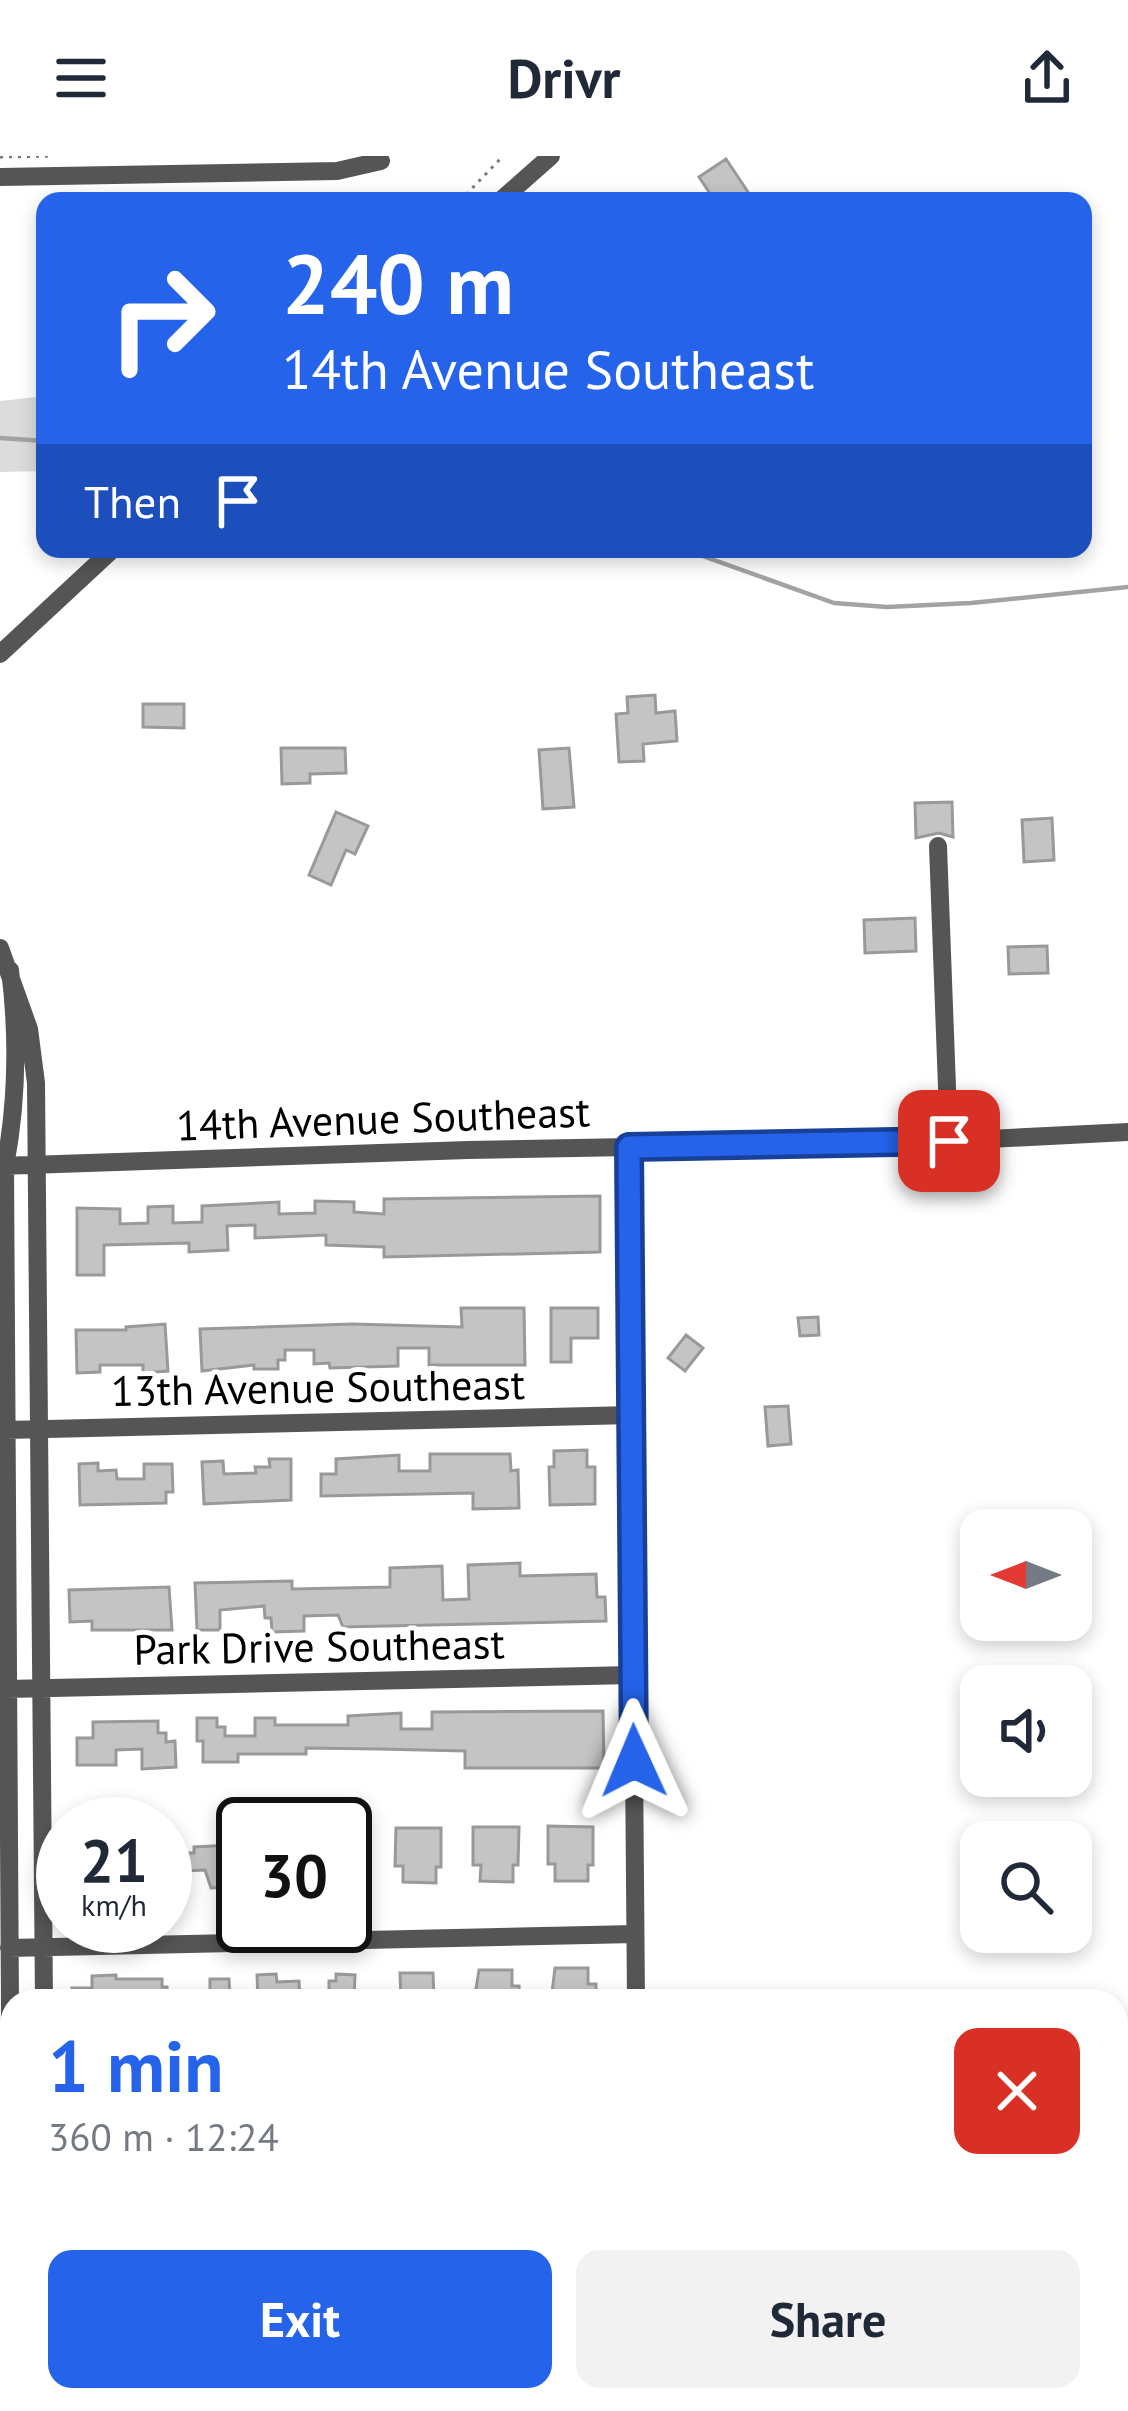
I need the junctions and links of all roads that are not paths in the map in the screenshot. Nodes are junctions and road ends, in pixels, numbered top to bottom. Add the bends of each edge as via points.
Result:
1 (550, 156) edge
2 (381, 161) dead end
3 (0, 177) edge
4 (510, 192) edge
5 (103, 558) edge
6 (0, 654) edge
7 (938, 846) dead end
8 (0, 948) edge
9 (10, 970) junction
10 (1128, 1132) edge
11 (949, 1141) junction
12 (629, 1147) junction
13 (3, 1166) edge
14 (40, 1166) junction
15 (632, 1415) junction
16 (6, 1430) junction
17 (41, 1430) junction
18 (42, 1634) junction
19 (4, 1635) edge
20 (633, 1675) junction
21 (43, 1688) junction
22 (8, 1689) junction
23 (4, 1772) edge
24 (43, 1772) junction
25 (43, 1797) edge
26 (635, 1934) junction
27 (192, 1944) edge
28 (9, 1948) junction
29 (36, 1948) edge
30 (44, 1953) edge
31 (9, 1989) edge
32 (44, 1989) edge
33 (635, 1989) edge

1 - 4 street
2 - 3 street via 337,171
5 - 6 street
7 - 11 street
8 - 9 street
9 - 13 street via 15,1035
9 - 14 street via 29,1029
10 - 11 street, 14th Avenue Southeast
11 - 12 street, 14th Avenue Southeast
12 - 14 street, 14th Avenue Southeast
12 - 15 street
13 - 14 street, 14th Avenue Southeast
13 - 16 street
14 - 17 street
15 - 17 street, 13th Avenue Southeast
15 - 20 street
16 - 17 street, 13th Avenue Southeast
16 - 19 street
17 - 18 street
18 - 19 street
18 - 21 street
19 - 22 street
20 - 21 street, Park Drive Southeast
20 - 26 street
21 - 22 street, Park Drive Southeast
21 - 24 street
22 - 23 street
23 - 24 street
23 - 28 street
24 - 25 street
26 - 27 street
26 - 33 street
28 - 29 street
28 - 31 street
30 - 32 street

